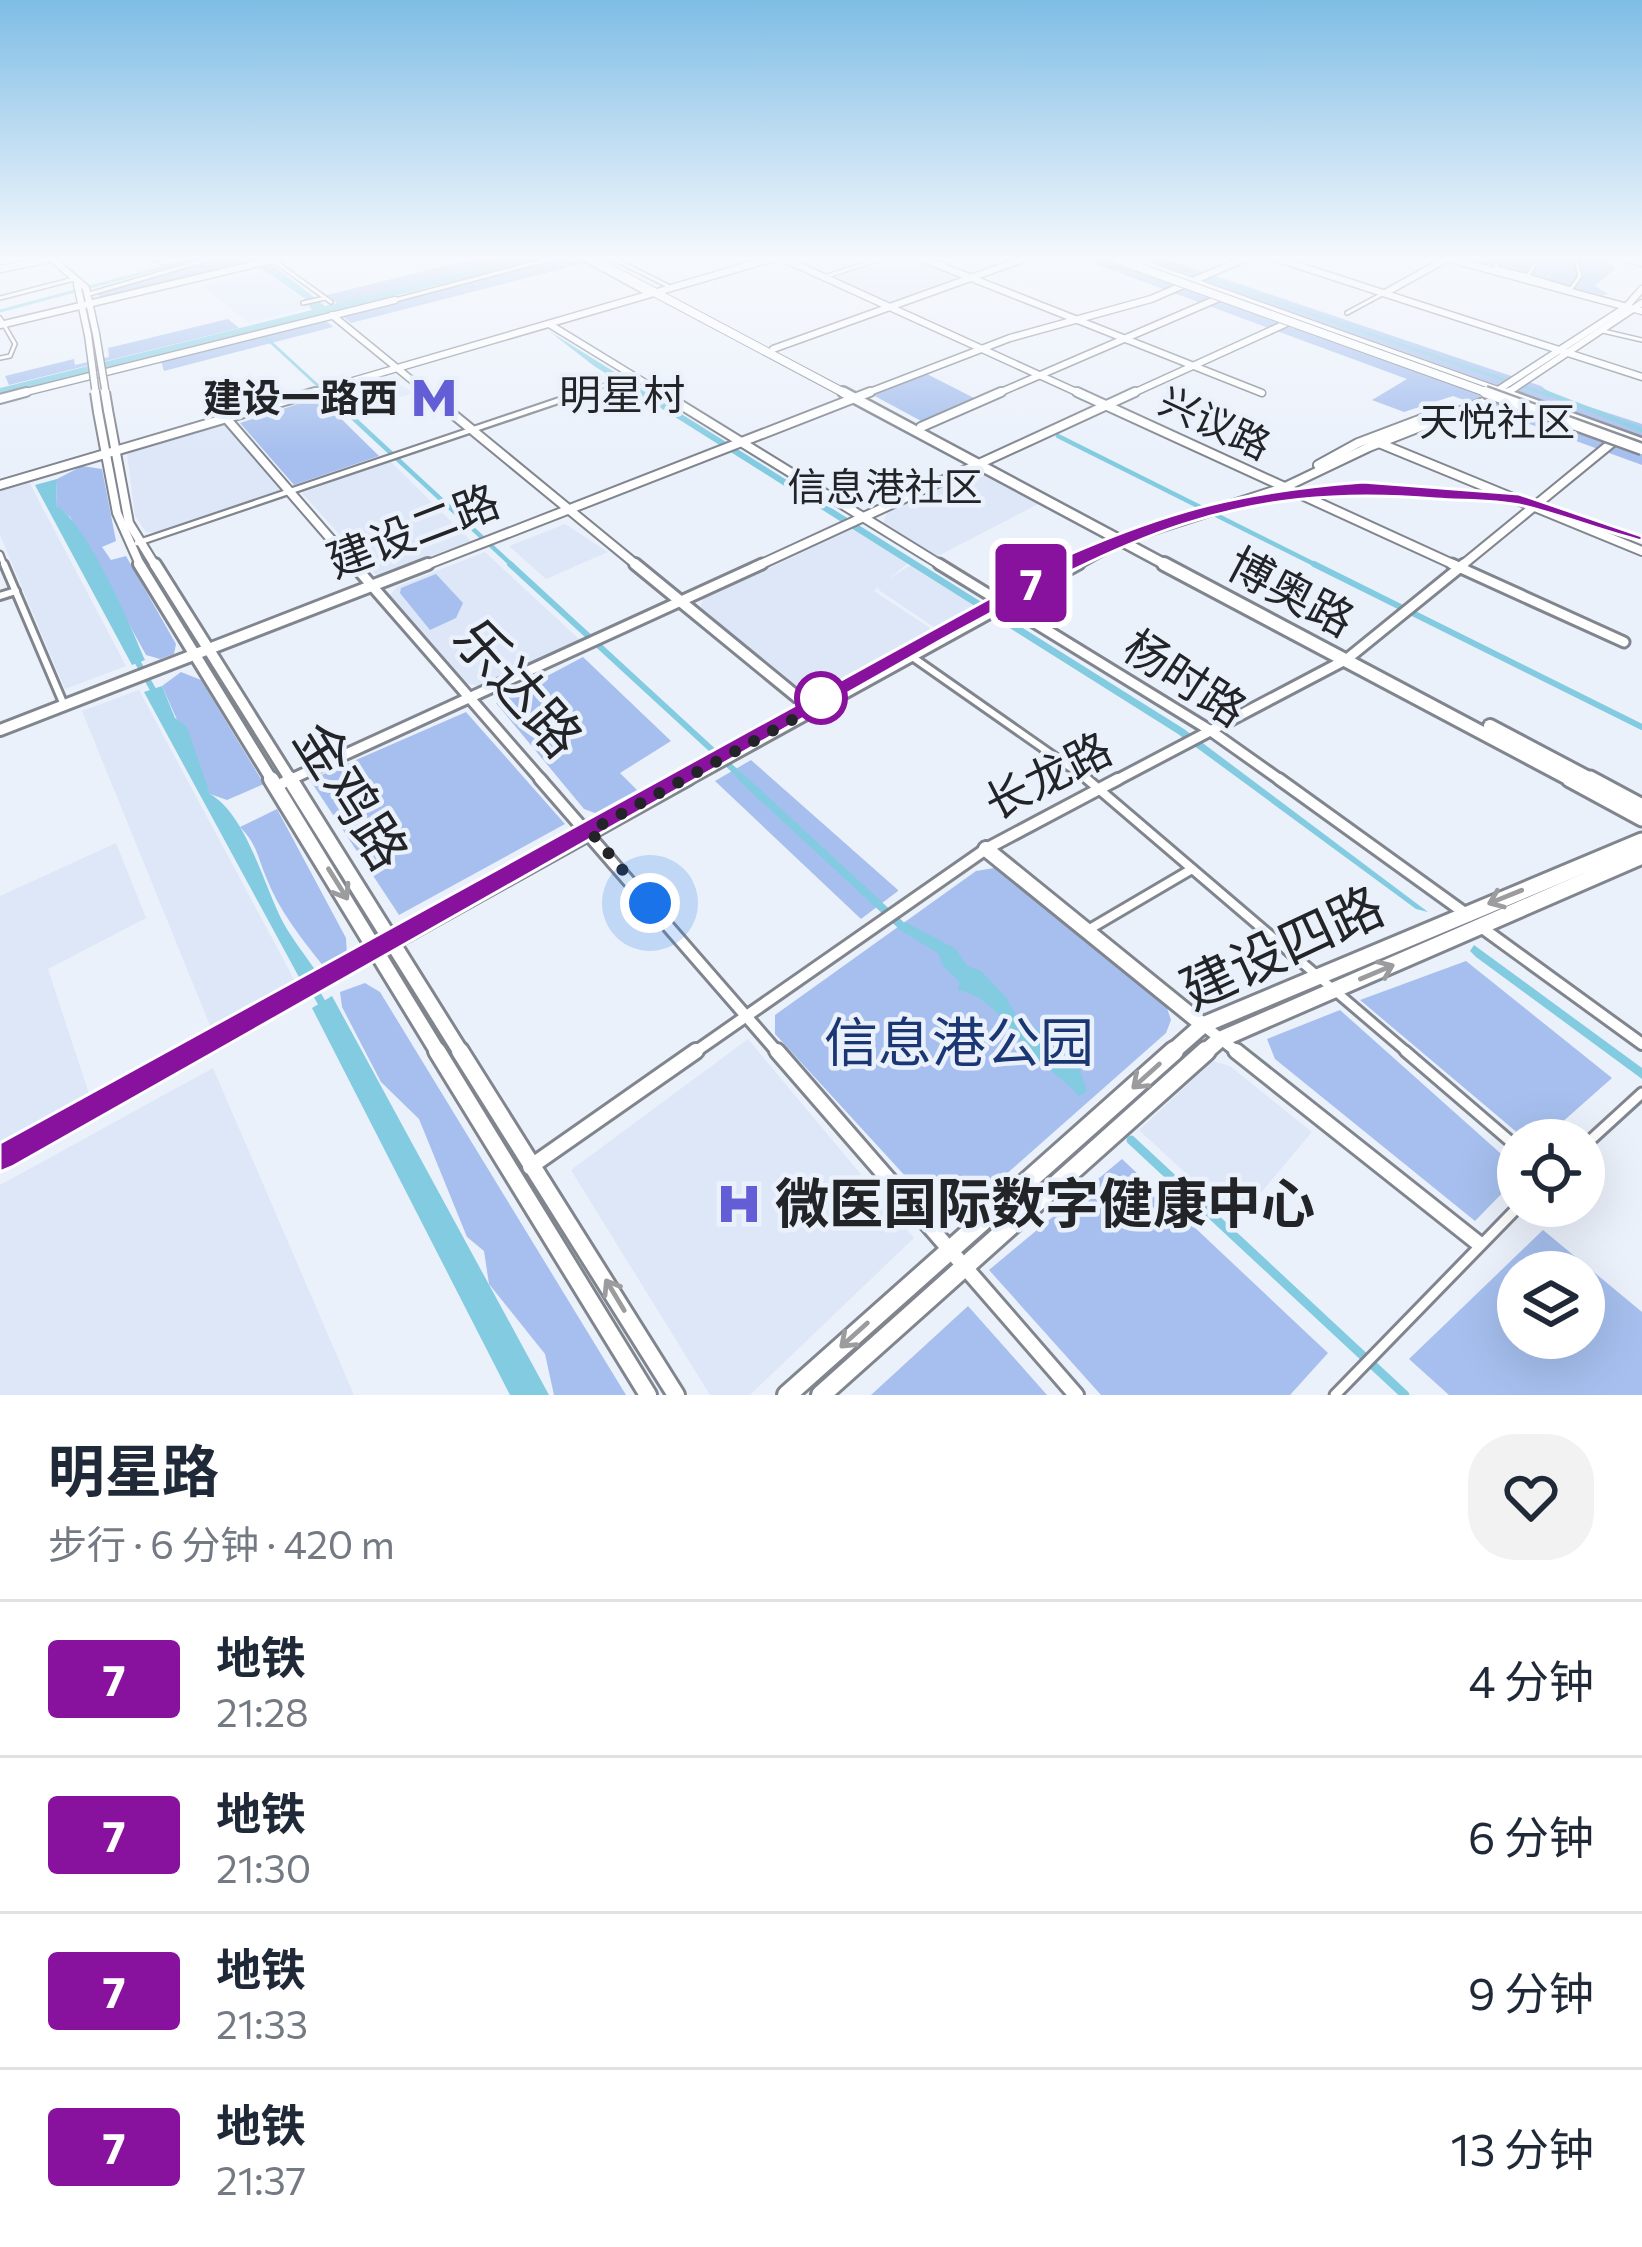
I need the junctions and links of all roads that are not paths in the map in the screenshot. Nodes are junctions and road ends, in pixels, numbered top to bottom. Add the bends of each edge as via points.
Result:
1 (2, 323) edge
2 (90, 323) edge
3 (300, 323) edge
4 (341, 323) edge
5 (545, 323) edge
6 (552, 323) edge
7 (720, 323) edge
8 (723, 323) edge
9 (845, 323) edge
10 (924, 323) edge
11 (1069, 323) edge
12 (1087, 323) edge
13 (1163, 323) edge
14 (1287, 323) joint
15 (1297, 323) edge
16 (1300, 323) edge
17 (1311, 323) edge
18 (1476, 323) edge
19 (1607, 323) edge
20 (1614, 323) edge
21 (549, 324) junction
22 (1603, 331) junction
23 (1127, 339) junction
24 (1642, 340) edge
25 (773, 349) junction
26 (982, 350) junction
27 (1558, 350) junction
28 (1569, 353) junction
29 (0, 358) edge
30 (1194, 366) junction
31 (392, 368) junction
32 (1040, 376) junction
33 (630, 377) junction
34 (1642, 377) edge
35 (1518, 382) junction
36 (314, 391) junction
37 (1262, 393) dead end
38 (1498, 395) junction
39 (859, 398) junction
40 (2, 399) edge
41 (1107, 405) junction
42 (226, 418) junction
43 (921, 427) junction
44 (469, 430) junction
45 (1377, 440) junction
46 (1614, 442) junction
47 (734, 446) junction
48 (1642, 448) edge
49 (113, 450) junction
50 (983, 462) junction
51 (0, 483) edge
52 (1280, 486) junction
53 (289, 491) junction
54 (1532, 505) junction
55 (568, 510) junction
56 (856, 518) junction
57 (1126, 538) junction
58 (135, 544) junction
59 (1642, 550) edge
60 (0, 554) edge
61 (1457, 566) junction
62 (374, 585) junction
63 (16, 591) junction
64 (0, 596) edge
65 (680, 600) junction
66 (1000, 606) junction
67 (1624, 642) dead end
68 (210, 649) junction
69 (909, 654) junction
70 (195, 655) junction
71 (1350, 656) junction
72 (470, 700) junction
73 (64, 705) junction
74 (812, 709) junction
75 (0, 730) edge
76 (1200, 738) junction
77 (284, 784) junction
78 (1102, 790) junction
79 (1642, 807) edge
80 (1642, 818) edge
81 (590, 831) junction
82 (1642, 841) edge
83 (986, 849) junction
84 (1642, 856) edge
85 (1192, 869) junction
86 (1473, 919) junction
87 (1088, 930) junction
88 (394, 943) junction
89 (380, 951) junction
90 (1315, 977) junction
91 (1333, 991) junction
92 (746, 1016) junction
93 (1203, 1025) junction
94 (1219, 1040) junction
95 (1642, 1044) edge
96 (1642, 1093) edge
97 (1605, 1127) edge
98 (1497, 1130) edge
99 (0, 1160) edge
100 (535, 1163) junction
101 (514, 1178) junction
102 (1497, 1226) edge
103 (1478, 1243) junction
104 (956, 1258) junction
105 (648, 1395) edge
106 (676, 1395) edge
107 (787, 1395) edge
108 (821, 1395) edge
109 (1076, 1395) edge
110 (1335, 1395) edge

1 - 29 street via 15,344
2 - 49 main road, 金鸡路, bridge
3 - 40 street
4 - 31 main road
5 - 31 main road
6 - 21 main road
7 - 39 main road, 博奥路
8 - 25 main road, 博奥路
9 - 25 street
10 - 26 street, 兴议路
11 - 26 main road, 建设二路
12 - 23 street
13 - 23 street
14 - 30 street
14 - 38 main road
15 - 48 highway, bridge
16 - 48 highway, bridge
17 - 38 main road
18 - 27 street
19 - 27 street
20 - 22 street
21 - 31 main road
21 - 33 street, 杨时路
22 - 24 street
22 - 28 street
23 - 30 street
23 - 32 street
25 - 39 main road, 博奥路
26 - 32 street, 兴议路
26 - 39 main road, 建设二路
27 - 28 street
27 - 35 street
28 - 34 street
28 - 35 street
30 - 37 street
30 - 41 street
31 - 36 main road
31 - 44 main road
32 - 41 street, 兴议路
32 - 43 street
33 - 44 street
33 - 47 street, 杨时路
35 - 38 street
36 - 42 main road
36 - 49 main road
38 - 45 street
38 - 46 main road
38 - 48 main road
39 - 43 main road, 博奥路
39 - 47 main road, 建设二路
39 - 50 main road, 博奥路
41 - 50 street
41 - 52 street, 兴议路
42 - 49 main road
42 - 53 street, 乐达路
43 - 50 main road, 博奥路
44 - 53 street
44 - 55 main road
45 - 52 street
45 - 54 street
46 - 48 main road
46 - 54 street, 长龙路
47 - 55 main road, 建设二路
47 - 56 street, 杨时路
49 - 51 main road
49 - 58 main road, 金鸡路 via 112,509
50 - 56 street
50 - 57 main road, 博奥路
52 - 57 street
52 - 61 street, 兴议路
53 - 58 street
53 - 62 street, 乐达路
54 - 59 street
54 - 61 street, 长龙路
55 - 62 main road, 建设二路
55 - 65 main road
56 - 65 street
56 - 66 street, 杨时路
57 - 66 street
57 - 71 main road, 博奥路
58 - 68 main road, 金鸡路
58 - 70 main road, 金鸡路
60 - 63 street
61 - 67 street, 兴议路
61 - 71 street, 长龙路
62 - 68 main road, 建设二路
62 - 72 street, 乐达路
63 - 64 street
63 - 73 street
65 - 72 street
65 - 74 main road
66 - 69 street
66 - 76 street, 杨时路
68 - 70 main road, 建设二路
68 - 77 main road, 金鸡路
69 - 74 street
69 - 78 street
70 - 73 main road, 建设二路
70 - 77 main road, 金鸡路
71 - 76 street, 长龙路
71 - 79 main road, 博奥路
71 - 80 main road, 博奥路
72 - 77 street
72 - 81 street, 乐达路
73 - 75 main road, 建设二路
74 - 81 street
76 - 78 street, 长龙路
76 - 86 street, 杨时路
77 - 88 main road, 金鸡路
77 -> 89 main road, 金鸡路
78 - 83 street, 长龙路
78 - 85 street
81 - 88 street
81 - 92 street, 乐达路
82 -> 86 main road, 建设四路
83 - 87 main road
83 - 92 street, 长龙路
84 - 86 main road, 建设四路
85 - 87 street
85 - 90 street
86 - 90 main road, 建设四路
91 -> 86 main road, 建设四路
86 - 95 street, 杨时路
87 - 93 main road
88 - 89 street
88 - 100 main road, 金鸡路
89 - 99 street
89 - 101 main road, 金鸡路
90 - 91 street
90 - 93 main road, 建设四路
91 - 94 main road, 建设四路
91 - 98 street
92 - 100 street, 长龙路
92 - 104 street, 乐达路
93 - 94 street
93 -> 104 main road, 建设四路
94 - 103 street
94 - 104 main road, 建设四路
96 - 97 street
100 - 101 street, 长龙路
106 -> 100 main road, 金鸡路
101 - 105 main road, 金鸡路
102 - 103 street
103 - 110 street
104 -> 107 main road, 建设四路
104 - 108 main road, 建设四路
104 - 109 street, 乐达路

